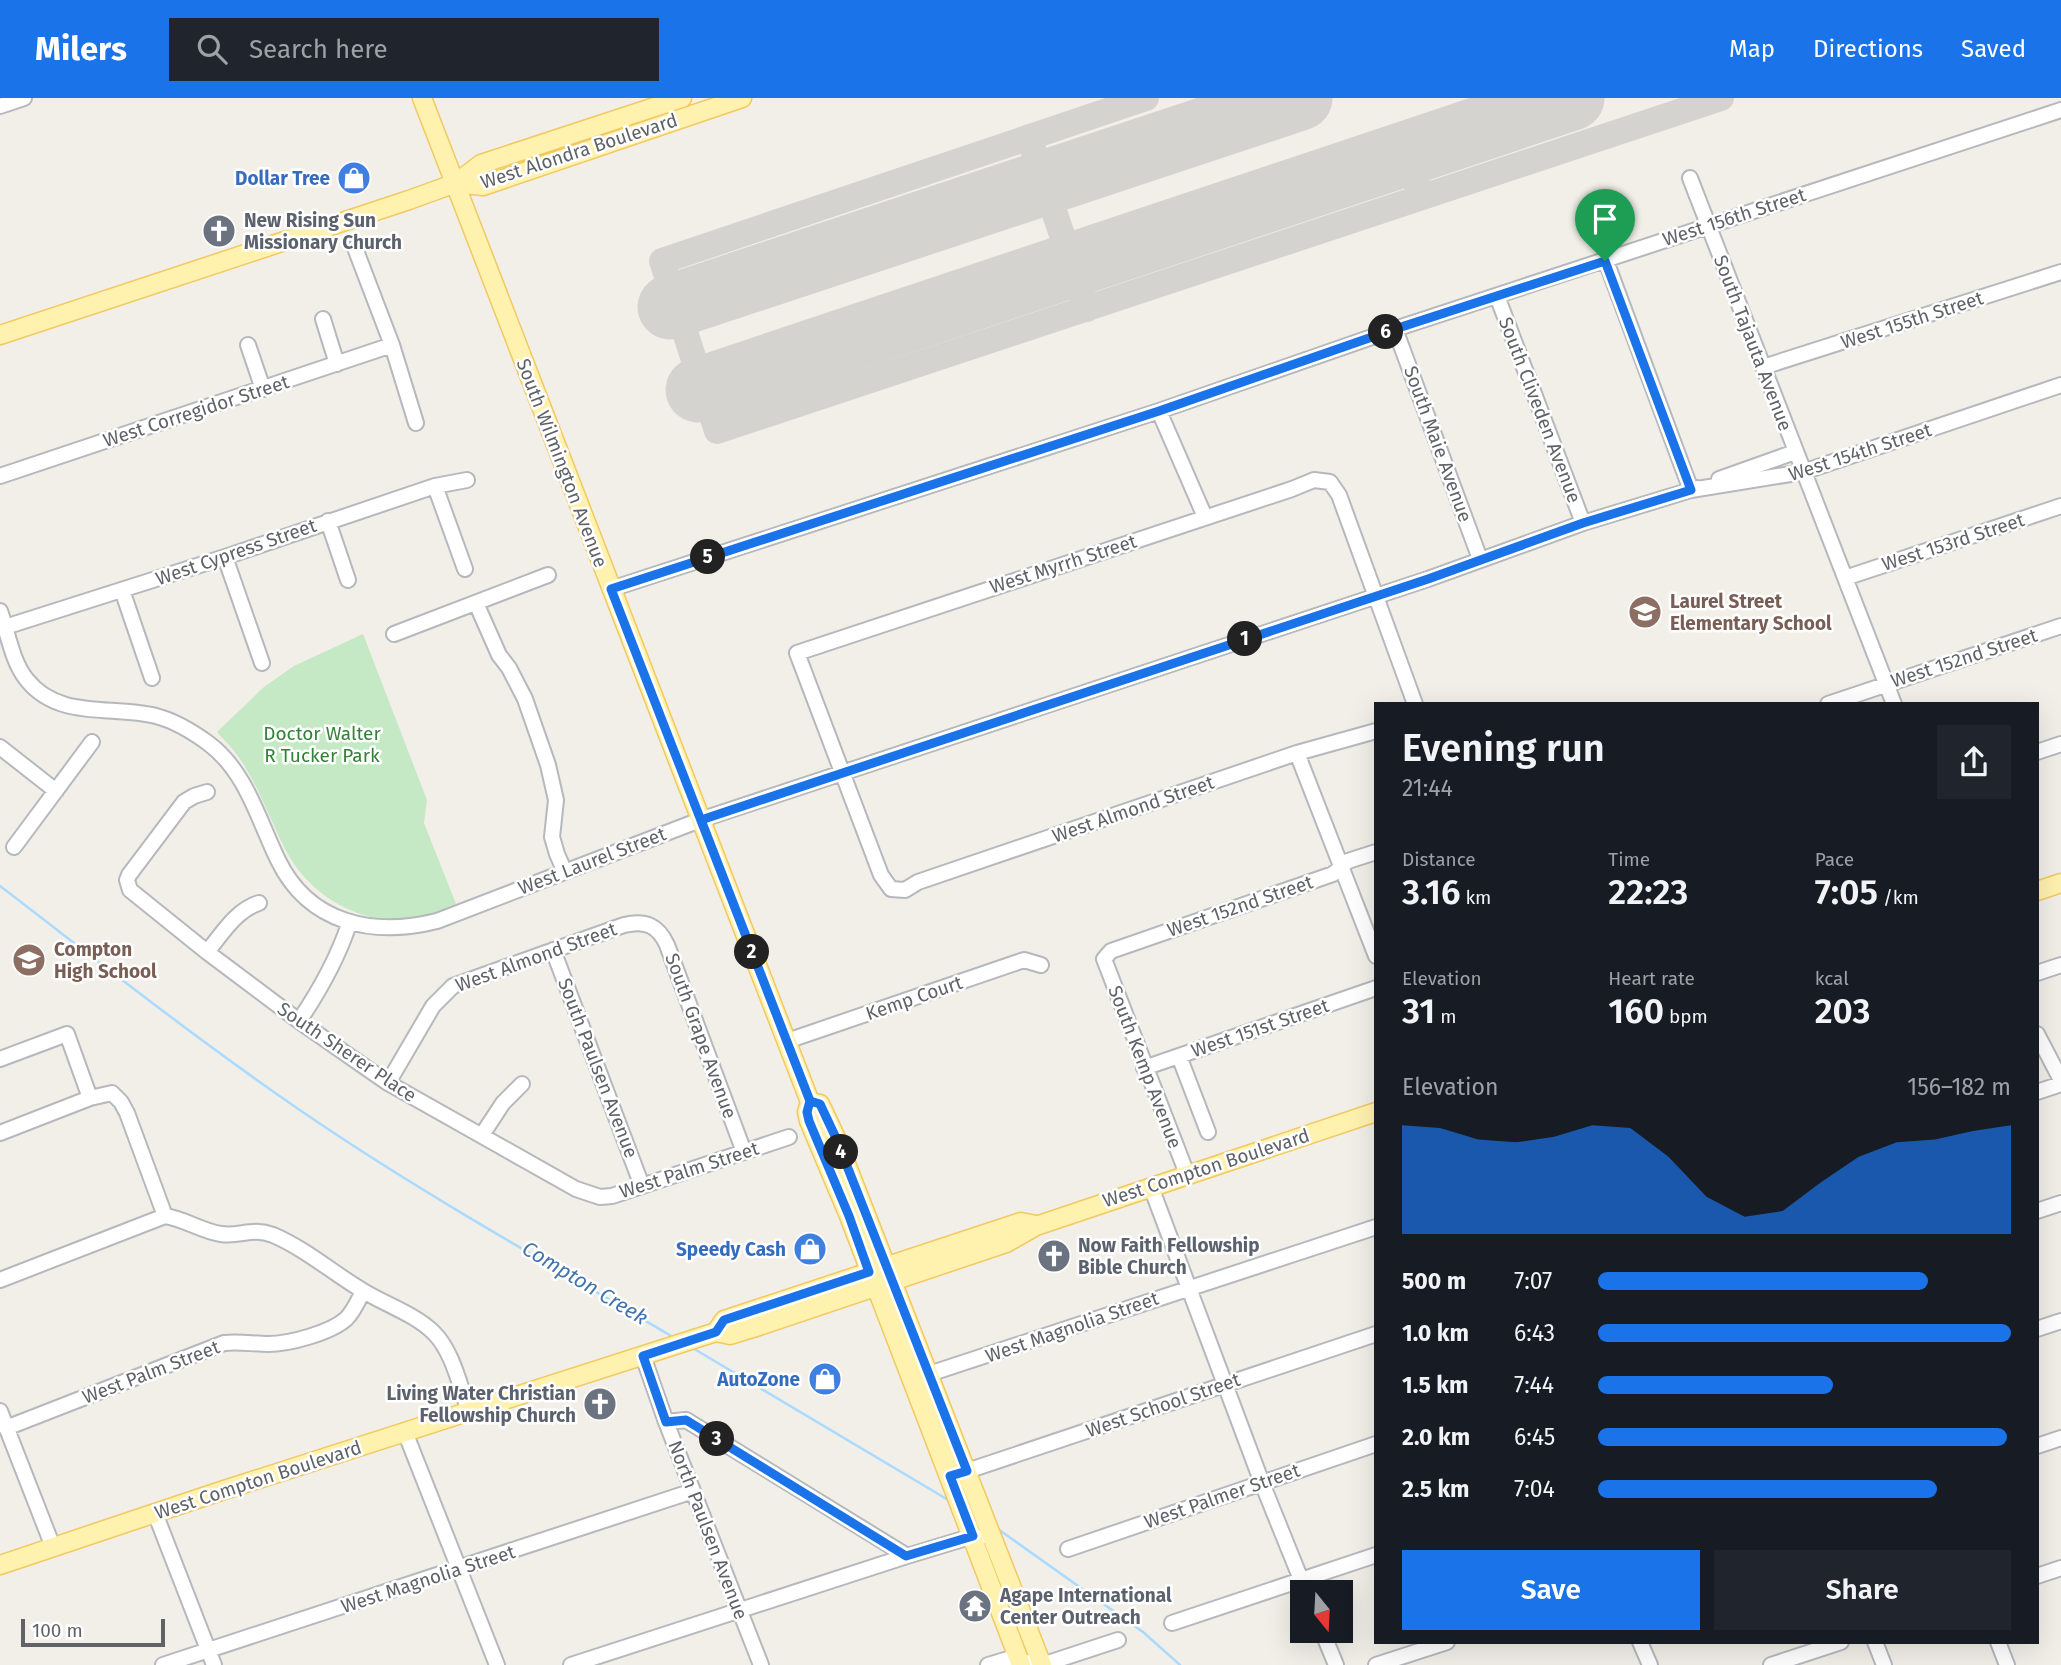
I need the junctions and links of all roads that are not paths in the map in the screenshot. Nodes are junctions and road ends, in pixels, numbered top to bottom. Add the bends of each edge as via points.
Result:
1 (24, 98) edge
2 (422, 98) edge
3 (682, 98) edge
4 (737, 99) edge
5 (0, 106) edge
6 (2061, 110) edge
7 (1942, 148) junction
8 (1947, 164) dead end
9 (1690, 178) dead end
10 (456, 183) junction
11 (1707, 225) junction
12 (355, 248) dead end
13 (1605, 261) junction
14 (2061, 272) edge
15 (1497, 296) junction
16 (323, 319) dead end
17 (1395, 329) junction
18 (0, 335) edge
19 (248, 345) dead end
20 (392, 345) junction
21 (337, 364) junction
22 (1763, 367) junction
23 (2061, 386) edge
24 (263, 389) junction
25 (1159, 411) junction
26 (416, 423) dead end
27 (1795, 452) junction
28 (1803, 472) junction
29 (0, 476) edge
30 (467, 480) dead end
31 (435, 486) junction
32 (1691, 490) junction
33 (2061, 506) edge
34 (1205, 517) junction
35 (328, 521) junction
36 (1583, 523) junction
37 (225, 558) junction
38 (1480, 559) junction
39 (465, 569) dead end
40 (548, 575) dead end
41 (1845, 578) junction
42 (348, 580) dead end
43 (611, 589) junction
44 (122, 590) junction
45 (1376, 596) junction
46 (476, 603) junction
47 (0, 611) edge
48 (5, 626) junction
49 (2061, 626) edge
50 (394, 634) dead end
51 (262, 663) dead end
52 (152, 678) dead end
53 (1886, 684) junction
54 (1414, 702) edge
55 (1834, 702) edge
56 (1893, 702) edge
57 (1374, 732) edge
58 (92, 742) dead end
59 (2061, 744) edge
60 (0, 747) edge
61 (2039, 751) edge
62 (1297, 753) junction
63 (842, 774) junction
64 (56, 791) junction
65 (207, 792) dead end
66 (701, 820) junction
67 (14, 847) dead end
68 (1374, 853) edge
69 (1341, 867) junction
70 (564, 870) junction
71 (2061, 883) edge
72 (2039, 890) edge
73 (259, 903) dead end
74 (653, 920) joint
75 (349, 924) junction
76 (553, 950) junction
77 (1374, 951) edge
78 (207, 952) junction
79 (1104, 959) joint
80 (1041, 965) dead end
81 (2061, 965) edge
82 (2039, 972) edge
83 (1374, 989) edge
84 (299, 1021) junction
85 (2039, 1038) edge
86 (787, 1041) junction
87 (1179, 1056) junction
88 (0, 1059) edge
89 (1144, 1068) junction
90 (2061, 1082) edge
91 (388, 1083) junction
92 (522, 1084) dead end
93 (2039, 1090) edge
94 (90, 1098) junction
95 (1374, 1113) edge
96 (1208, 1132) dead end
97 (0, 1133) edge
98 (482, 1135) junction
99 (789, 1137) dead end
100 (744, 1152) junction
101 (1187, 1174) junction
102 (642, 1186) junction
103 (1151, 1186) junction
104 (589, 1195) joint
105 (2061, 1203) edge
106 (2039, 1210) edge
107 (165, 1216) junction
108 (1374, 1228) edge
109 (881, 1276) junction
110 (0, 1280) edge
111 (1190, 1287) junction
112 (363, 1291) junction
113 (2061, 1321) edge
114 (2039, 1328) edge
115 (1374, 1335) edge
116 (643, 1356) junction
117 (929, 1374) junction
118 (1225, 1383) junction
119 (469, 1411) junction
120 (0, 1413) edge
121 (666, 1422) junction
122 (6, 1428) junction
123 (405, 1432) junction
124 (2061, 1438) edge
125 (1374, 1445) edge
126 (2039, 1445) edge
127 (956, 1477) junction
128 (1262, 1483) junction
129 (693, 1491) junction
130 (155, 1513) junction
131 (973, 1536) junction
132 (993, 1543) junction
133 (53, 1547) junction
134 (1068, 1549) dead end
135 (906, 1556) junction
136 (1374, 1556) edge
137 (0, 1565) edge
138 (2061, 1568) edge
139 (459, 1569) junction
140 (2039, 1575) edge
141 (1302, 1580) edge
142 (1318, 1580) edge
143 (1290, 1590) edge
144 (740, 1611) junction
145 (1172, 1623) dead end
146 (1118, 1640) dead end
147 (1327, 1643) edge
148 (1441, 1644) edge
149 (1641, 1644) edge
150 (1836, 1644) edge
151 (1876, 1644) edge
152 (1999, 1644) edge
153 (208, 1650) junction
154 (1020, 1662) edge
155 (163, 1665) edge
156 (214, 1665) edge
157 (497, 1665) edge
158 (571, 1665) edge
159 (761, 1665) edge
160 (988, 1665) edge
161 (1042, 1665) edge
162 (1336, 1665) edge
163 (1376, 1665) edge
164 (1650, 1665) edge
165 (1771, 1665) edge
166 (1884, 1665) edge
167 (2007, 1665) edge

1 - 5 street
2 - 10 main road, South Wilmington Avenue
3 - 10 main road, West Alondra Boulevard via 481,164
4 - 10 main road, West Alondra Boulevard via 483,186
6 - 7 street, West 156th Street
7 - 8 street
7 - 11 street, West 156th Street
9 - 11 street, South Tajauta Avenue
10 - 18 main road, West Alondra Boulevard
10 - 43 main road, South Wilmington Avenue
11 - 13 street, West 156th Street
11 - 22 street, South Tajauta Avenue
12 - 20 street
13 - 15 street, West 156th Street
13 - 32 street
14 - 22 street, West 155th Street
15 - 17 street, West 156th Street
15 - 36 street, South Cliveden Avenue
16 - 21 street
17 - 25 street, West 156th Street
17 - 38 street, South Maie Avenue
19 - 24 street
20 - 21 street, West Corregidor Street
20 - 26 street
21 - 24 street, West Corregidor Street
22 - 27 street, South Tajauta Avenue
23 - 28 street, West 154th Street
24 - 29 street, West Corregidor Street
25 - 34 street
25 - 43 street, West 156th Street
27 - 28 street, South Tajauta Avenue
27 - 32 street
28 - 32 street, West 154th Street
28 - 41 street, South Tajauta Avenue
30 - 31 street, West Cypress Street
31 - 35 street, West Cypress Street
31 - 39 street
32 - 36 street, West 154th Street
33 - 41 street, West 153rd Street
34 - 45 street, West Myrrh Street via 1314,480 1330,482
34 - 63 street, West Myrrh Street via 797,653
35 - 37 street, West Cypress Street
35 - 42 street
36 - 38 street, West 154th Street
37 - 44 street, West Cypress Street
37 - 51 street
38 - 45 street, West 154th Street
40 - 46 street
41 - 53 street, South Tajauta Avenue
43 - 66 main road, South Wilmington Avenue
44 - 48 street, West Cypress Street
44 - 52 street
45 - 54 street
45 - 63 street, West Laurel Street
46 - 50 street
46 - 70 street via 525,699 549,767 556,800 552,837
47 - 48 street
48 - 75 street via 26,679 51,700 91,710 155,716 188,730 222,754 246,789 288,877 317,906
49 - 53 street, West 152nd Street
53 - 55 street, West 152nd Street
53 - 56 street, South Tajauta Avenue
57 - 62 street, West Almond Street
58 - 64 street
59 - 61 street
60 - 64 street
62 - 63 street, West Almond Street via 905,890 891,889 881,875
62 - 69 street
63 - 66 street, West Laurel Street
64 - 67 street
65 - 78 street, South Sherer Place via 184,802 127,880 130,890
66 - 70 street, West Laurel Street
66 - 86 main road, South Wilmington Avenue
68 - 69 street, West 152nd Street
69 - 77 street
69 - 79 street, West 152nd Street via 1333,874 1111,951
70 - 75 street, West Laurel Street via 413,927
71 - 72 main road
73 - 78 street via 240,913
74 - 76 street, West Almond Street via 624,925
74 - 100 street, South Grape Avenue via 667,945
75 - 84 street via 330,973
76 - 91 street, West Almond Street via 467,979 442,994
76 - 102 street, South Paulsen Avenue
78 - 84 street, South Sherer Place
79 - 89 street, South Kemp Avenue
80 - 86 street, Kemp Court via 1024,960
81 - 82 street
83 - 87 street, West 151st Street
84 - 91 street, South Sherer Place
85 - 90 street
86 - 109 main road, South Wilmington Avenue via 810,1101 820,1104 836,1138
87 - 89 street, West 151st Street
87 - 96 street
88 - 94 street via 67,1034
89 - 101 street, South Kemp Avenue
90 - 93 street
91 - 98 street, South Sherer Place
92 - 98 street
94 - 97 street
94 - 107 street via 112,1093 121,1102
95 - 101 main road, West Compton Boulevard
98 - 104 street, South Sherer Place
99 - 100 street, West Palm Street
100 - 102 street, West Palm Street
101 - 103 main road, West Compton Boulevard
102 - 104 street, West Palm Street via 612,1196
103 - 109 main road, West Compton Boulevard via 1036,1226 1006,1243
103 - 111 street
105 - 106 street
107 - 110 street
107 - 112 street via 225,1235 257,1230 274,1236
108 - 111 street, West Magnolia Street
109 - 116 main road, West Compton Boulevard via 730,1335 708,1335
109 - 117 main road
109 - 127 main road
111 - 117 street, West Magnolia Street
111 - 118 street
112 - 119 street via 434,1333
112 - 122 street, West Palm Street via 354,1309 336,1326 284,1343 224,1343
113 - 114 street
115 - 118 street, West School Street
116 - 119 main road, West Compton Boulevard
116 - 121 street, North Paulsen Avenue
117 - 127 main road
118 - 127 street, West School Street
118 - 128 street
119 - 123 main road, West Compton Boulevard
120 - 122 street
121 - 129 street, North Paulsen Avenue
121 - 135 street via 686,1420
122 - 133 street
123 - 130 main road, West Compton Boulevard
123 - 139 street
124 - 126 street
125 - 128 street, West Palmer Street
127 - 131 main road
127 - 132 main road via 974,1493
128 - 134 street, West Palmer Street
128 - 141 street
129 - 139 street, West Magnolia Street
129 - 144 street, North Paulsen Avenue
130 - 133 main road, West Compton Boulevard
130 - 153 street
131 - 132 street
131 - 135 street
131 - 154 main road
132 - 161 main road
133 - 137 main road, West Compton Boulevard
135 - 144 street
136 - 142 street
138 - 140 street
139 - 153 street, West Magnolia Street
139 - 157 street
143 - 145 street
144 - 158 street
144 - 159 street, North Paulsen Avenue
146 - 161 street
147 - 162 street
148 - 163 street
149 - 164 street
150 - 165 street
151 - 166 street
152 - 167 street
153 - 155 street, West Magnolia Street
153 - 156 street
154 - 160 street via 1008,1659
154 - 161 street

